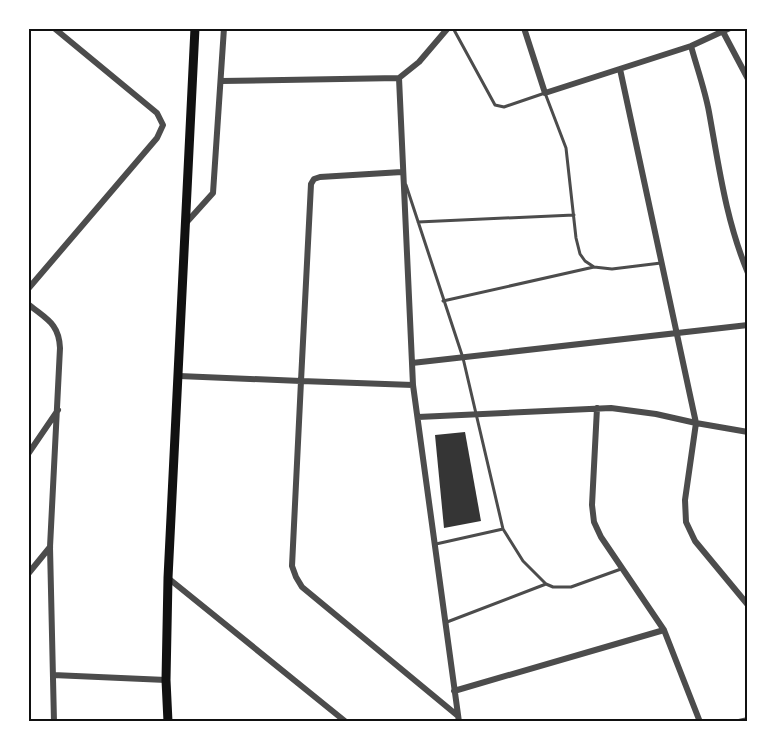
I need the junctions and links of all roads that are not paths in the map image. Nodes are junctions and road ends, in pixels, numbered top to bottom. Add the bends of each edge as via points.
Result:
1 (54, 28) edge
2 (195, 28) edge
3 (224, 28) edge
4 (448, 28) edge
5 (453, 28) edge
6 (524, 28) edge
7 (730, 28) edge
8 (722, 31) edge
9 (691, 46) junction
10 (620, 69) junction
11 (399, 78) junction
12 (747, 79) edge
13 (221, 81) junction
14 (546, 93) junction
15 (402, 172) junction
16 (574, 215) junction
17 (186, 222) junction
18 (418, 222) junction
19 (662, 263) junction
20 (594, 267) junction
21 (747, 273) edge
22 (28, 289) edge
23 (443, 301) junction
24 (28, 304) edge
25 (747, 325) edge
26 (678, 333) junction
27 (463, 358) junction
28 (411, 363) junction
29 (178, 376) junction
30 (301, 381) junction
31 (413, 385) junction
32 (597, 408) junction
33 (58, 410) junction
34 (475, 414) junction
35 (418, 417) junction
36 (696, 423) junction
37 (747, 432) edge
38 (28, 454) edge
39 (503, 530) junction
40 (435, 545) junction
41 (50, 547) junction
42 (622, 568) junction
43 (28, 574) edge
44 (168, 578) junction
45 (546, 584) junction
46 (747, 605) edge
47 (445, 622) junction
48 (663, 630) junction
49 (53, 675) junction
50 (166, 680) junction
51 (454, 691) junction
52 (458, 719) edge
53 (747, 720) edge
54 (54, 722) edge
55 (168, 722) edge
56 (346, 722) edge
57 (700, 722) edge
58 (739, 722) edge

1 - 22 street via 157,113 163,125 157,138
2 - 17 main road
3 - 13 street
4 - 11 street via 433,48
5 - 14 lane via 495,105 504,107
6 - 14 street
7 - 8 street
8 - 9 street
8 - 12 street
9 - 10 street
9 - 21 street via 709,110 728,213
10 - 14 street
10 - 19 street
11 - 13 street
11 - 15 street
13 - 17 street via 213,193
14 - 16 lane via 566,148
15 - 18 lane
15 - 28 street
15 - 30 street via 320,177 311,184
16 - 18 lane
16 - 20 lane via 580,254
17 - 29 main road
18 - 23 lane
19 - 20 lane via 612,269
19 - 26 street
20 - 23 lane
23 - 27 lane
24 - 33 street via 52,323 59,334
25 - 26 street
26 - 27 street
26 - 36 street
27 - 28 street
27 - 34 lane
28 - 31 street
29 - 30 street
29 - 44 main road
30 - 31 street
30 - 52 street via 292,566 296,578
31 - 35 street
32 - 34 street
32 - 36 street
32 - 42 street via 594,522
33 - 38 street
33 - 41 street
34 - 35 street
34 - 39 lane
35 - 40 street
36 - 37 street
36 - 46 street via 685,500 686,522 695,541
39 - 40 lane
39 - 45 lane via 523,561
40 - 47 street
41 - 43 street
41 - 49 street
42 - 45 lane via 572,587
42 - 48 street
44 - 50 main road
44 - 56 street
45 - 47 lane
47 - 51 street
48 - 51 street
48 - 57 street
49 - 50 street
49 - 54 street
50 - 55 main road
51 - 52 street
53 - 58 street

